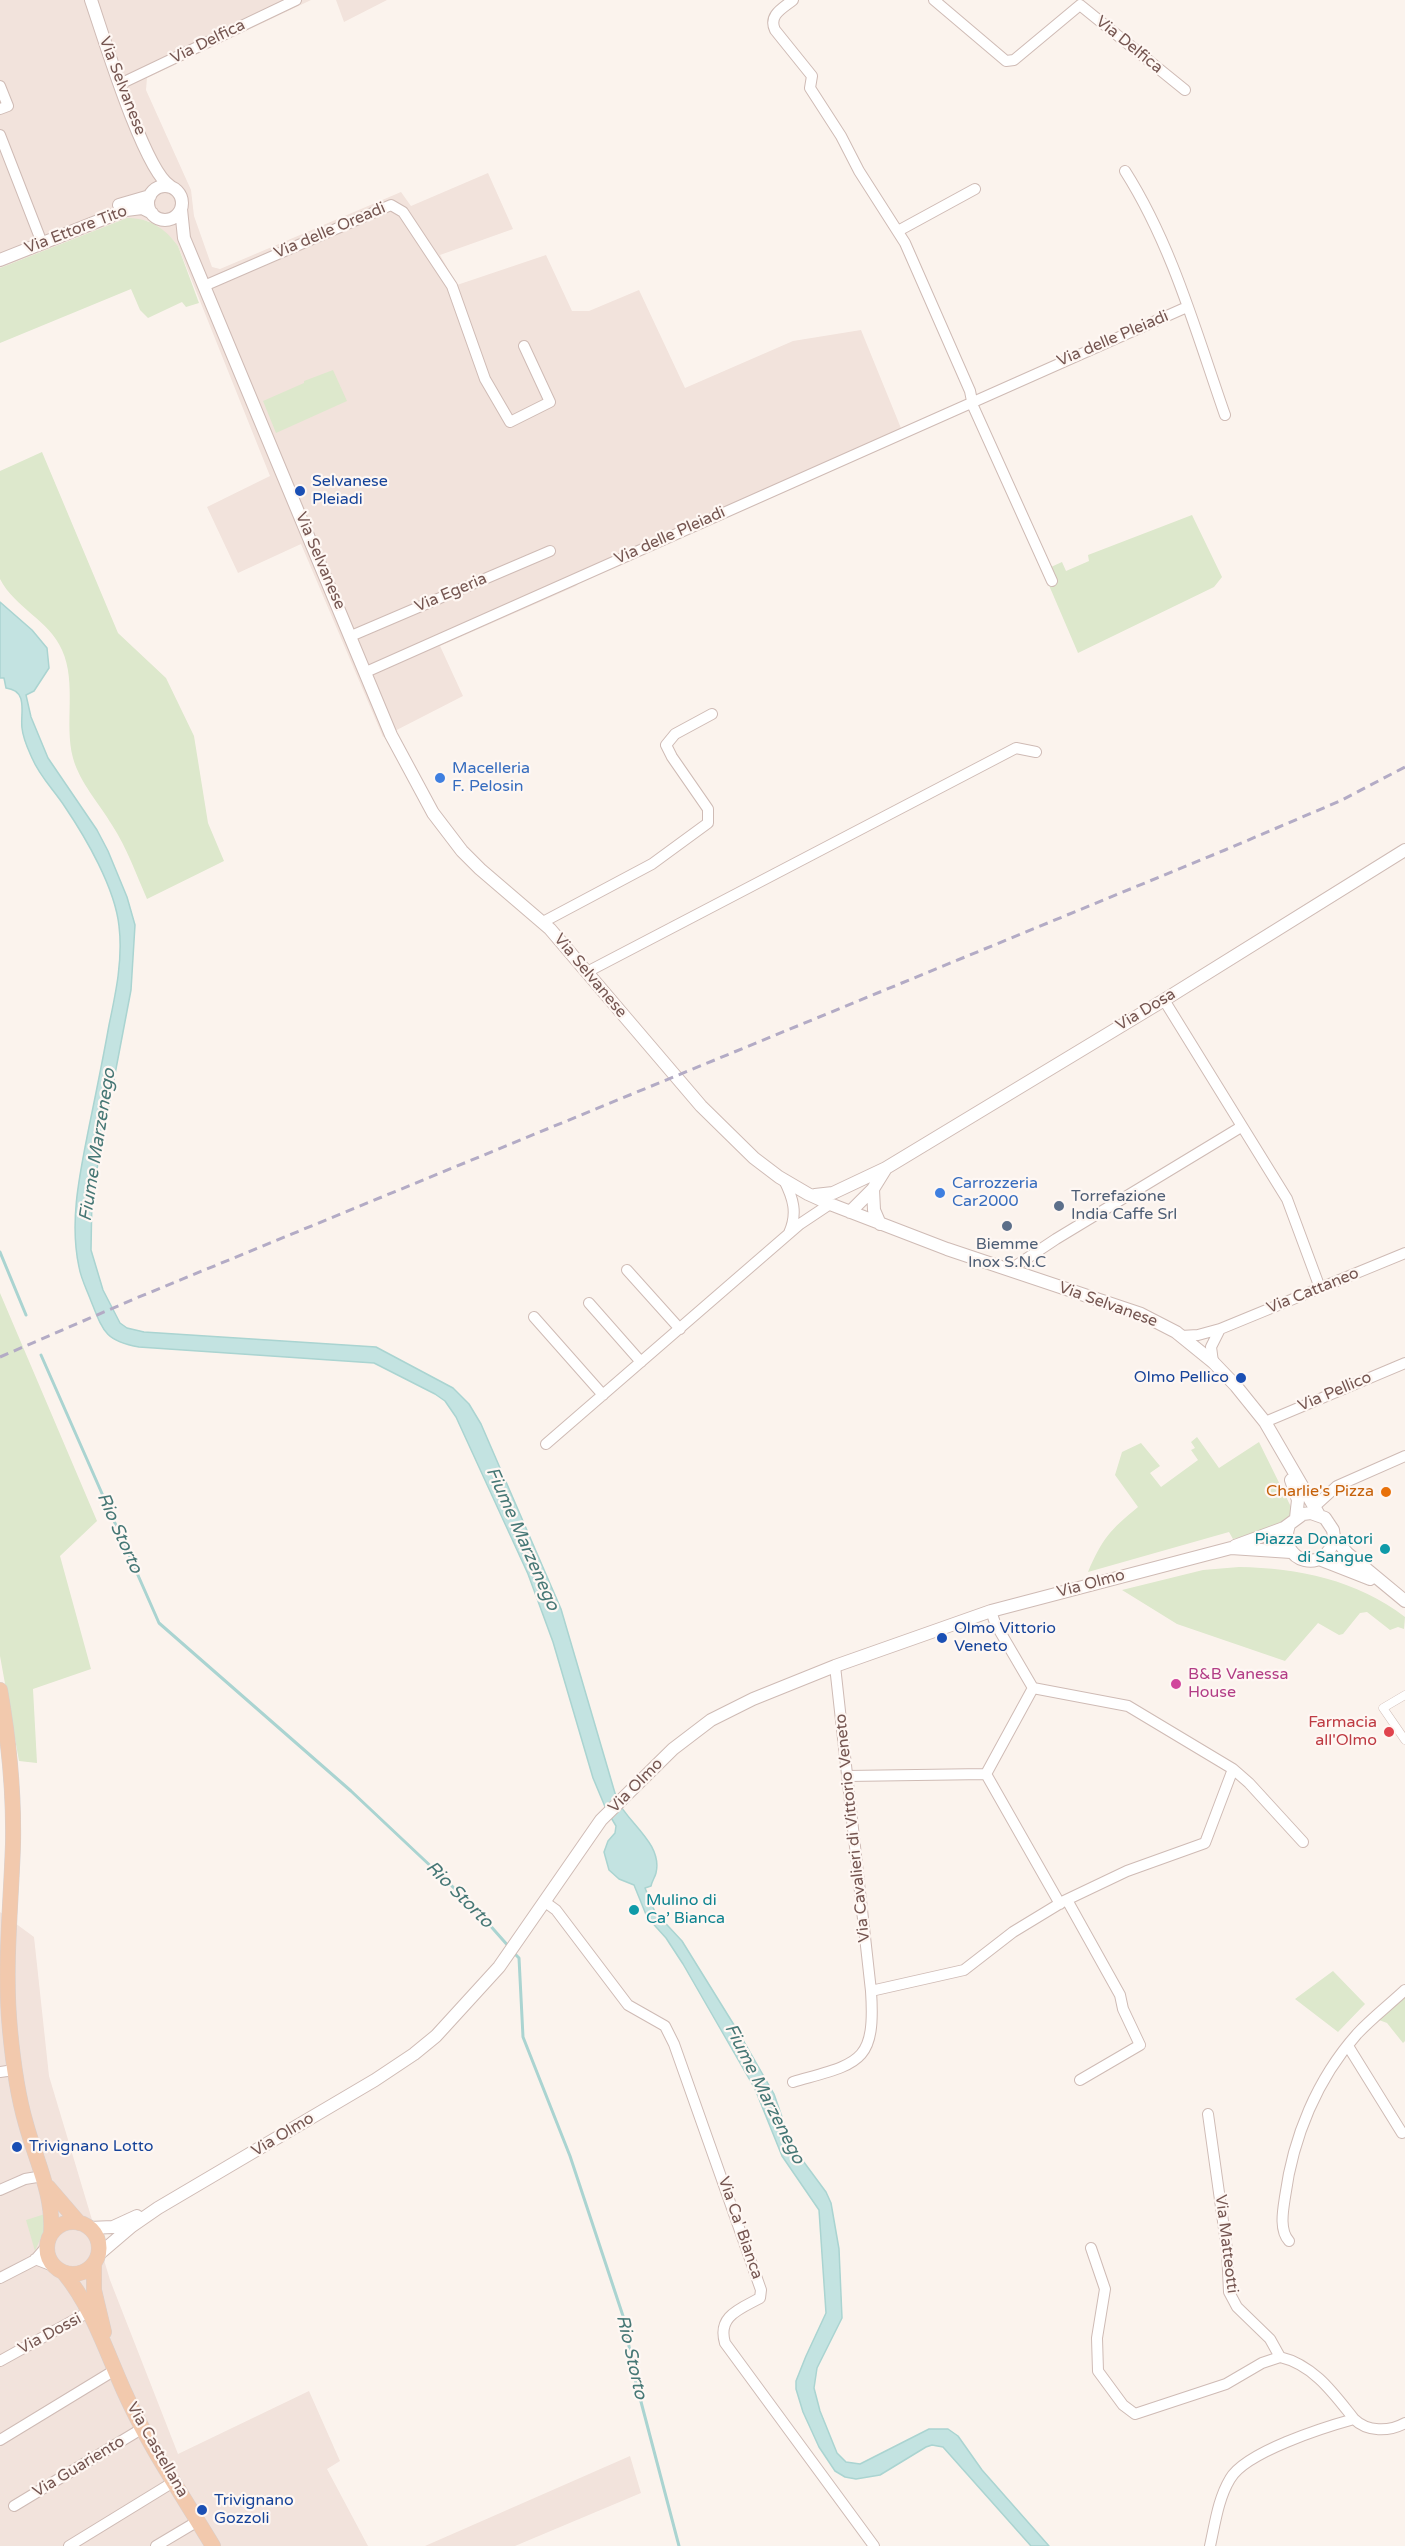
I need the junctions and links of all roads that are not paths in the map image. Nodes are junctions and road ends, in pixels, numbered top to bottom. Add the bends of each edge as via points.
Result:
1 (91, 0) edge
2 (296, 0) edge
3 (793, 0) edge
4 (934, 0) edge
5 (120, 84) junction
6 (0, 86) edge
7 (1185, 90) dead end
8 (0, 109) edge
9 (0, 135) edge
10 (155, 171) junction
11 (1125, 171) dead end
12 (170, 186) junction
13 (975, 189) dead end
14 (153, 193) junction
15 (181, 209) junction
16 (152, 213) junction
17 (164, 220) junction
18 (898, 231) junction
19 (184, 238) junction
20 (41, 240) junction
21 (0, 252) edge
22 (0, 260) edge
23 (204, 286) junction
24 (1187, 307) junction
25 (524, 346) dead end
26 (973, 400) junction
27 (1225, 415) dead end
28 (550, 551) dead end
29 (1052, 581) dead end
30 (351, 636) junction
31 (366, 672) junction
32 (712, 714) dead end
33 (1036, 752) dead end
34 (1405, 850) edge
35 (543, 922) junction
36 (587, 972) junction
37 (1164, 1000) junction
38 (1242, 1127) junction
39 (886, 1168) junction
40 (859, 1179) junction
41 (784, 1180) junction
42 (873, 1189) junction
43 (808, 1194) junction
44 (830, 1204) junction
45 (850, 1212) junction
46 (880, 1224) junction
47 (787, 1236) junction
48 (1405, 1253) edge
49 (627, 1270) dead end
50 (1015, 1272) junction
51 (1320, 1288) junction
52 (590, 1303) dead end
53 (534, 1317) dead end
54 (680, 1329) junction
55 (1220, 1329) junction
56 (1181, 1336) junction
57 (1194, 1346) junction
58 (641, 1362) junction
59 (1213, 1362) junction
60 (1405, 1363) edge
61 (603, 1395) junction
62 (1265, 1422) junction
63 (1276, 1443) junction
64 (546, 1444) dead end
65 (1405, 1456) edge
66 (1317, 1511) junction
67 (1292, 1521) junction
68 (1334, 1537) junction
69 (1231, 1548) junction
70 (1291, 1552) junction
71 (1319, 1559) junction
72 (1382, 1584) junction
73 (1405, 1586) edge
74 (1393, 1593) junction
75 (1405, 1601) edge
76 (990, 1611) junction
77 (835, 1666) junction
78 (1033, 1688) junction
79 (0, 1690) edge
80 (1405, 1695) edge
81 (1405, 1740) edge
82 (1233, 1768) junction
83 (986, 1774) junction
84 (847, 1776) junction
85 (1303, 1842) dead end
86 (548, 1898) junction
87 (1063, 1902) junction
88 (4, 1923) edge
89 (1405, 1990) edge
90 (871, 1991) junction
91 (5, 2031) edge
92 (1348, 2046) junction
93 (7, 2071) edge
94 (1080, 2080) dead end
95 (793, 2082) dead end
96 (1208, 2114) dead end
97 (1402, 2133) dead end
98 (45, 2181) junction
99 (0, 2190) edge
100 (158, 2208) junction
101 (84, 2225) junction
102 (49, 2240) junction
103 (1289, 2241) dead end
104 (1091, 2248) dead end
105 (35, 2259) junction
106 (96, 2260) junction
107 (59, 2269) junction
108 (0, 2278) edge
109 (93, 2310) junction
110 (1280, 2357) junction
111 (0, 2361) edge
112 (115, 2370) junction
113 (1354, 2419) junction
114 (1405, 2423) edge
115 (143, 2428) junction
116 (0, 2440) edge
117 (175, 2481) junction
118 (14, 2506) dead end
119 (198, 2521) junction
120 (69, 2546) edge
121 (156, 2546) edge
122 (213, 2546) edge
123 (874, 2546) edge
124 (1210, 2546) edge

1 - 5 street, Via Selvanese
2 - 5 street, Via Delfica
3 - 18 street via 775,13 775,30 812,76 810,88
4 - 7 street, Via Delfica via 1006,61 1014,60 1080,5
5 - 10 street, Via Selvanese
6 - 8 street via 8,106
9 - 20 street
10 - 12 street, Via Selvanese
10 - 14 street, Via Selvanese
11 - 24 street, Via delle Pleiadi via 1145,203
12 - 14 street
12 - 15 street via 181,195
13 - 18 street
14 - 16 street via 148,202
14 - 20 street, Via Ettore Tito
15 - 17 street via 172,219
15 - 19 street, Via Selvanese
16 - 17 street
16 - 20 street, Via Ettore Tito via 142,208 126,210
17 - 19 street, Via Selvanese
18 - 26 street
19 - 23 street, Via Selvanese
20 - 21 street, Via Ettore Tito
20 - 22 street, Via Ettore Tito
23 - 25 street, Via delle Oreadi via 391,205 403,212 452,286 485,379 510,422 550,402
23 - 30 street, Via Selvanese
24 - 26 street, Via delle Pleiadi
24 - 27 street, Via delle Pleiadi
26 - 29 street
26 - 31 street, Via delle Pleiadi
28 - 30 street, Via Egeria
30 - 31 street, Via Selvanese
31 - 35 street, Via Selvanese via 393,740 433,813 480,869
32 - 35 street via 675,734 666,745 708,809 704,828 652,864
33 - 36 street via 1016,748
34 - 37 street, Via Dosa
35 - 36 street, Via Selvanese
36 - 41 street, Via Selvanese via 701,1106 754,1158
37 - 38 street
37 - 39 street, Via Dosa
38 - 50 street via 1056,1239 1017,1265
38 - 51 street via 1287,1199
39 - 40 street, Via Dosa
39 - 42 street
40 - 43 street, Via Dosa via 828,1195
40 - 45 street via 851,1193
41 - 43 street, Via Selvanese
41 - 47 street via 795,1216
42 - 45 street
42 - 46 street via 874,1210
43 - 44 street, Via Selvanese
44 - 45 street, Via Selvanese
44 - 47 street
45 - 46 street, Via Selvanese
46 - 50 street, Via Selvanese
47 - 54 street
48 - 51 street, Via Cattaneo
49 - 54 street
50 - 56 street, Via Selvanese via 1141,1314
51 - 55 street, Via Cattaneo
52 - 58 street
53 - 61 street
54 - 58 street
55 - 56 street, Via Cattaneo
55 - 57 street, Via Cattaneo
55 - 59 street via 1211,1347
56 - 57 street, Via Selvanese
57 - 59 street, Via Selvanese
58 - 61 street
59 - 62 street, Via Selvanese
60 - 62 street, Via Pellico
61 - 64 street
62 - 63 street, Via Selvanese
63 - 66 street, Via Selvanese
63 - 67 street, Via Selvanese via 1298,1500
65 - 66 street via 1337,1486
66 - 67 street, Via Olmo
66 - 68 street, Via Olmo via 1330,1524
67 - 69 street, Via Olmo
67 - 70 street via 1286,1539
68 - 71 street via 1330,1550
68 - 72 street, Via Olmo
69 - 70 street, Via Olmo
69 - 76 street, Via Olmo
70 - 71 street, Via Olmo via 1304,1560
71 - 72 street, Via Olmo
72 - 74 street, Via Olmo
73 - 74 street
74 - 75 street, Via Olmo
76 - 77 street, Via Olmo
76 - 78 street
77 - 84 street, Via Cavalieri di Vittorio Veneto
77 - 86 street, Via Olmo via 711,1720 673,1749 601,1821
78 - 82 street via 1128,1706
78 - 83 street
79 - 88 main road via 12,1804
80 - 81 street via 1383,1708
82 - 85 street
82 - 87 street via 1205,1843 1127,1871
83 - 84 street
83 - 87 street
84 - 90 street, Via Cavalieri di Vittorio Veneto
86 - 100 street, Via Olmo via 472,2000 414,2054 344,2100
86 - 123 street, Via Ca' Bianca via 628,2005 664,2026 674,2044 761,2290 760,2298 725,2320 721,2331 725,2343
87 - 90 street via 1013,1932 964,1970
87 - 94 street via 1120,1995 1140,2045
88 - 91 main road
89 - 92 street
90 - 95 street, Via Cavalieri di Vittorio Veneto via 873,2021 865,2051 856,2061
91 - 93 main road
92 - 97 street
92 - 103 street via 1319,2089 1296,2146 1283,2216 1283,2231
93 - 98 main road
96 - 110 street, Via Matteotti via 1229,2292 1237,2307 1270,2339
98 - 99 street via 25,2179
98 - 101 main road
98 - 102 main road via 51,2216
100 - 101 street via 113,2227
100 - 106 street
101 - 102 main road via 67,2223
101 - 106 main road via 99,2244
102 - 105 street
102 - 107 main road via 48,2259
104 - 110 street via 1105,2289 1097,2338 1098,2371 1123,2405 1136,2414 1226,2384 1262,2362
105 - 107 street
105 - 108 street
106 - 107 main road via 77,2274
106 - 109 main road, Via Castellana
107 - 109 main road, Via Castellana
109 - 111 street, Via Dossi
109 - 112 main road, Via Castellana
110 - 113 street, Via Matteotti via 1322,2380
112 - 115 main road, Via Castellana
112 - 116 street
113 - 114 street via 1378,2429
113 - 124 street via 1299,2436 1237,2469 1223,2493
115 - 117 main road, Via Castellana
115 - 118 street, Via Guariento
117 - 119 main road, Via Castellana
117 - 120 street
119 - 121 street
119 - 122 main road, Via Castellana

